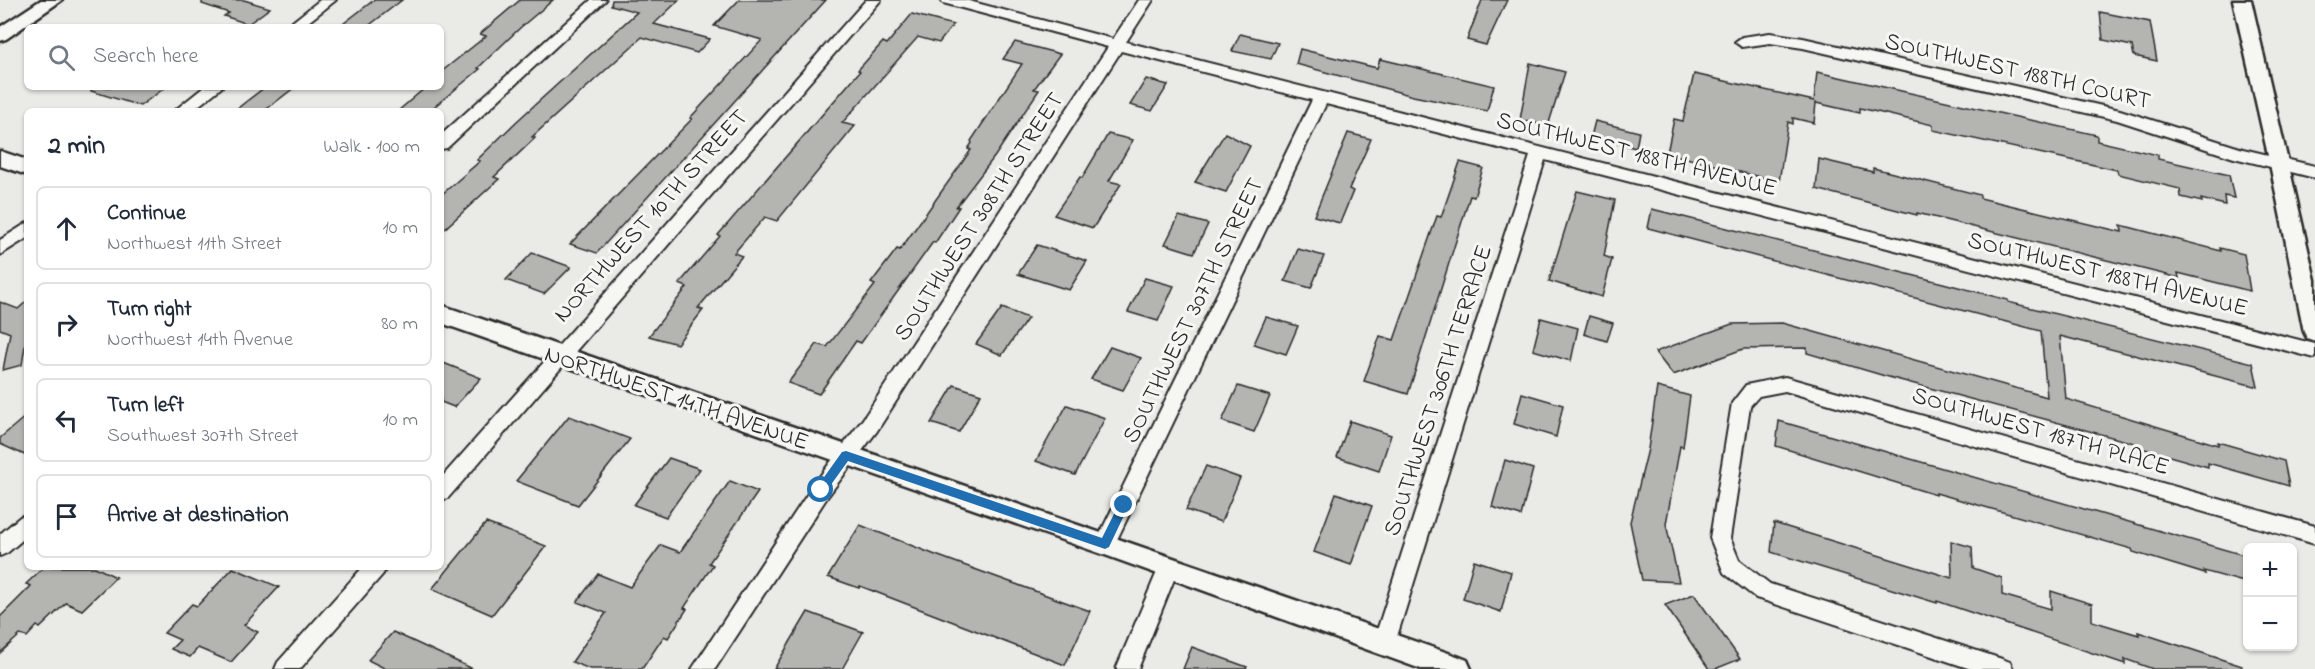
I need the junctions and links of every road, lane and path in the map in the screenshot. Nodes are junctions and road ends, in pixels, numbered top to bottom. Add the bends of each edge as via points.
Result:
1 (53, 0) edge
2 (329, 0) edge
3 (599, 0) edge
4 (874, 0) edge
5 (948, 0) edge
6 (1146, 0) edge
7 (2242, 0) edge
8 (297, 24) edge
9 (0, 35) edge
10 (1742, 42) dead end
11 (1117, 45) junction
12 (210, 90) edge
13 (1322, 96) junction
14 (186, 108) edge
15 (444, 141) edge
16 (1539, 153) junction
17 (0, 159) edge
18 (2280, 164) junction
19 (24, 167) edge
20 (2315, 172) edge
21 (24, 231) edge
22 (0, 249) edge
23 (444, 315) edge
24 (2315, 332) edge
25 (2315, 351) edge
26 (559, 356) junction
27 (846, 455) junction
28 (444, 489) edge
29 (24, 526) edge
30 (2315, 535) edge
31 (1105, 544) junction
32 (0, 547) edge
33 (1169, 567) junction
34 (373, 570) edge
35 (1384, 643) junction
36 (286, 669) edge
37 (703, 669) edge
38 (1127, 669) edge
39 (1457, 669) edge
40 (2002, 669) edge

1 - 9 street
2 - 8 street
3 - 15 street
4 - 26 street, NORTHWEST 10TH STREET
5 - 11 street, SOUTHWEST 188TH AVENUE
6 - 11 street, SOUTHWEST 308TH STREET
7 - 18 street
10 - 18 street, SOUTHWEST 188TH COURT via 1770,38 1803,43 2120,115
11 - 13 street, SOUTHWEST 188TH AVENUE
11 - 27 street, SOUTHWEST 308TH STREET via 877,415
12 - 14 street
13 - 16 street, SOUTHWEST 188TH AVENUE
13 - 31 street, SOUTHWEST 307TH STREET
16 - 25 street, SOUTHWEST 188TH AVENUE
16 - 35 street, SOUTHWEST 306TH TERRACE
17 - 19 street
18 - 20 street, SOUTHWEST 188TH COURT
18 - 24 street
21 - 22 street
23 - 26 street, NORTHWEST 14TH AVENUE
26 - 27 street, NORTHWEST 14TH AVENUE
26 - 28 street, NORTHWEST 10TH STREET
27 - 31 street, NORTHWEST 14TH AVENUE
27 - 37 street, SOUTHWEST 308TH STREET
29 - 32 street
30 - 40 street, SOUTHWEST 187TH PLACE via 1785,384 1753,390 1741,403 1720,538 1731,566 1763,591
31 - 33 street, NORTHWEST 14TH AVENUE
33 - 35 street, NORTHWEST 14TH AVENUE
33 - 38 street
34 - 36 street
35 - 39 street, NORTHWEST 14TH AVENUE

